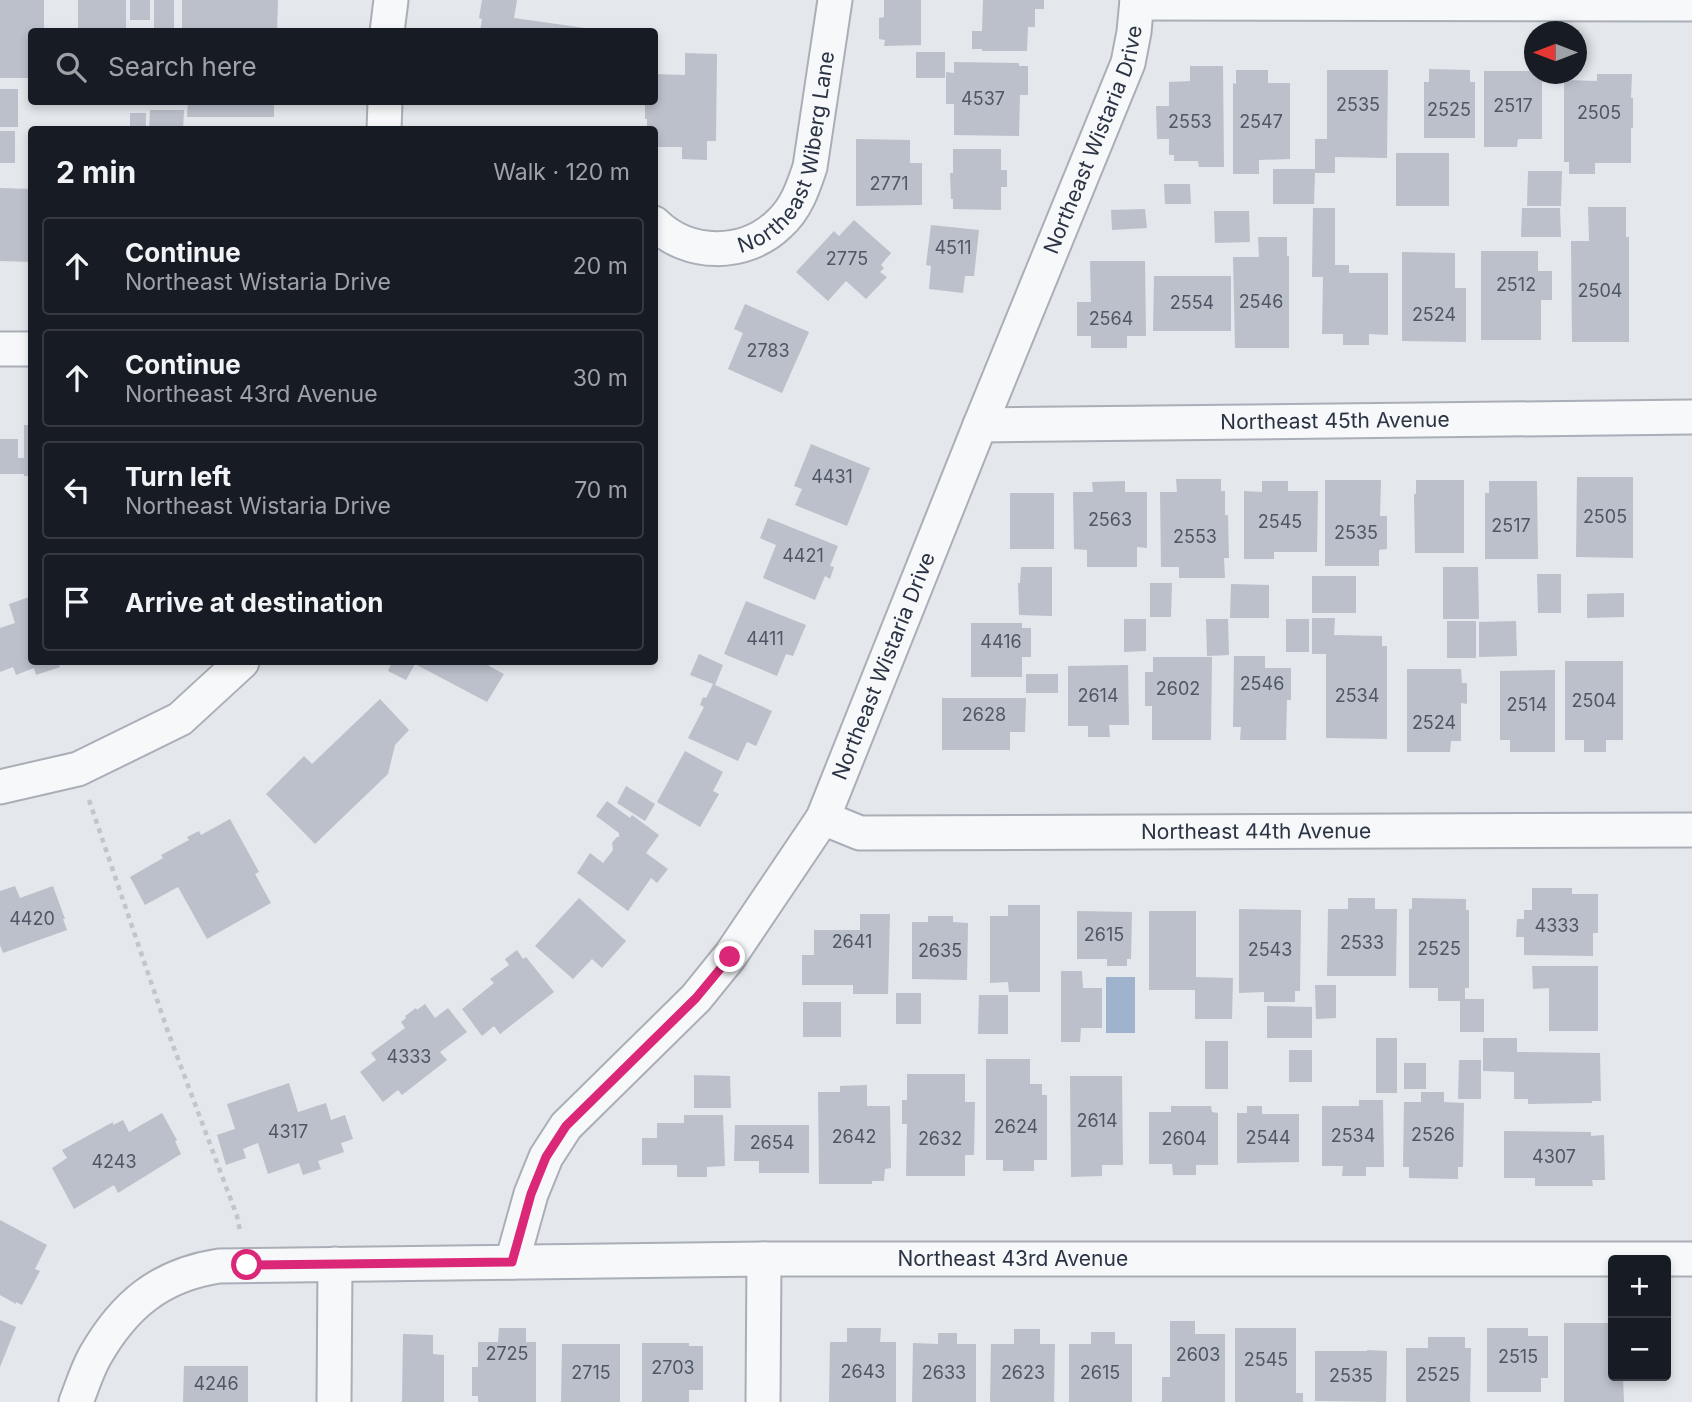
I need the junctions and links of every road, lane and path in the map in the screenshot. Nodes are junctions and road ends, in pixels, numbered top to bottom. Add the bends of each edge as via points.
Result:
1 (391, 0) edge
2 (835, 0) edge
3 (1137, 1) edge
4 (1692, 4) edge
5 (388, 28) edge
6 (385, 105) edge
7 (384, 126) edge
8 (658, 226) edge
9 (0, 349) edge
10 (28, 349) edge
11 (1692, 417) edge
12 (980, 425) junction
13 (239, 665) edge
14 (78, 769) junction
15 (0, 787) edge
16 (824, 818) junction
17 (1692, 830) edge
18 (764, 1259) junction
19 (1692, 1259) edge
20 (512, 1262) junction
21 (335, 1264) junction
22 (247, 1265) junction
23 (76, 1402) edge
24 (334, 1402) edge
25 (763, 1402) edge

1 - 5 street
2 - 8 street, Northeast Wiberg Lane via 810,167 791,210 757,241 730,248 706,249 680,241
3 - 4 street
3 - 12 street, Northeast Wistaria Drive via 1128,63
6 - 7 street
9 - 10 street
11 - 12 street, Northeast 45th Avenue
12 - 16 street, Northeast Wistaria Drive
13 - 14 street via 180,719
14 - 15 street
14 - 22 path via 237,1216
16 - 17 street, Northeast 44th Avenue via 860,833
16 - 20 street, Northeast Wistaria Drive via 730,957 696,998 566,1126 546,1157 531,1194
18 - 19 street, Northeast 43rd Avenue
18 - 20 street, Northeast 43rd Avenue
18 - 25 street
20 - 21 street, Northeast 43rd Avenue
21 - 22 street
21 - 24 street
22 - 23 street via 195,1270 146,1295 118,1320 94,1358

